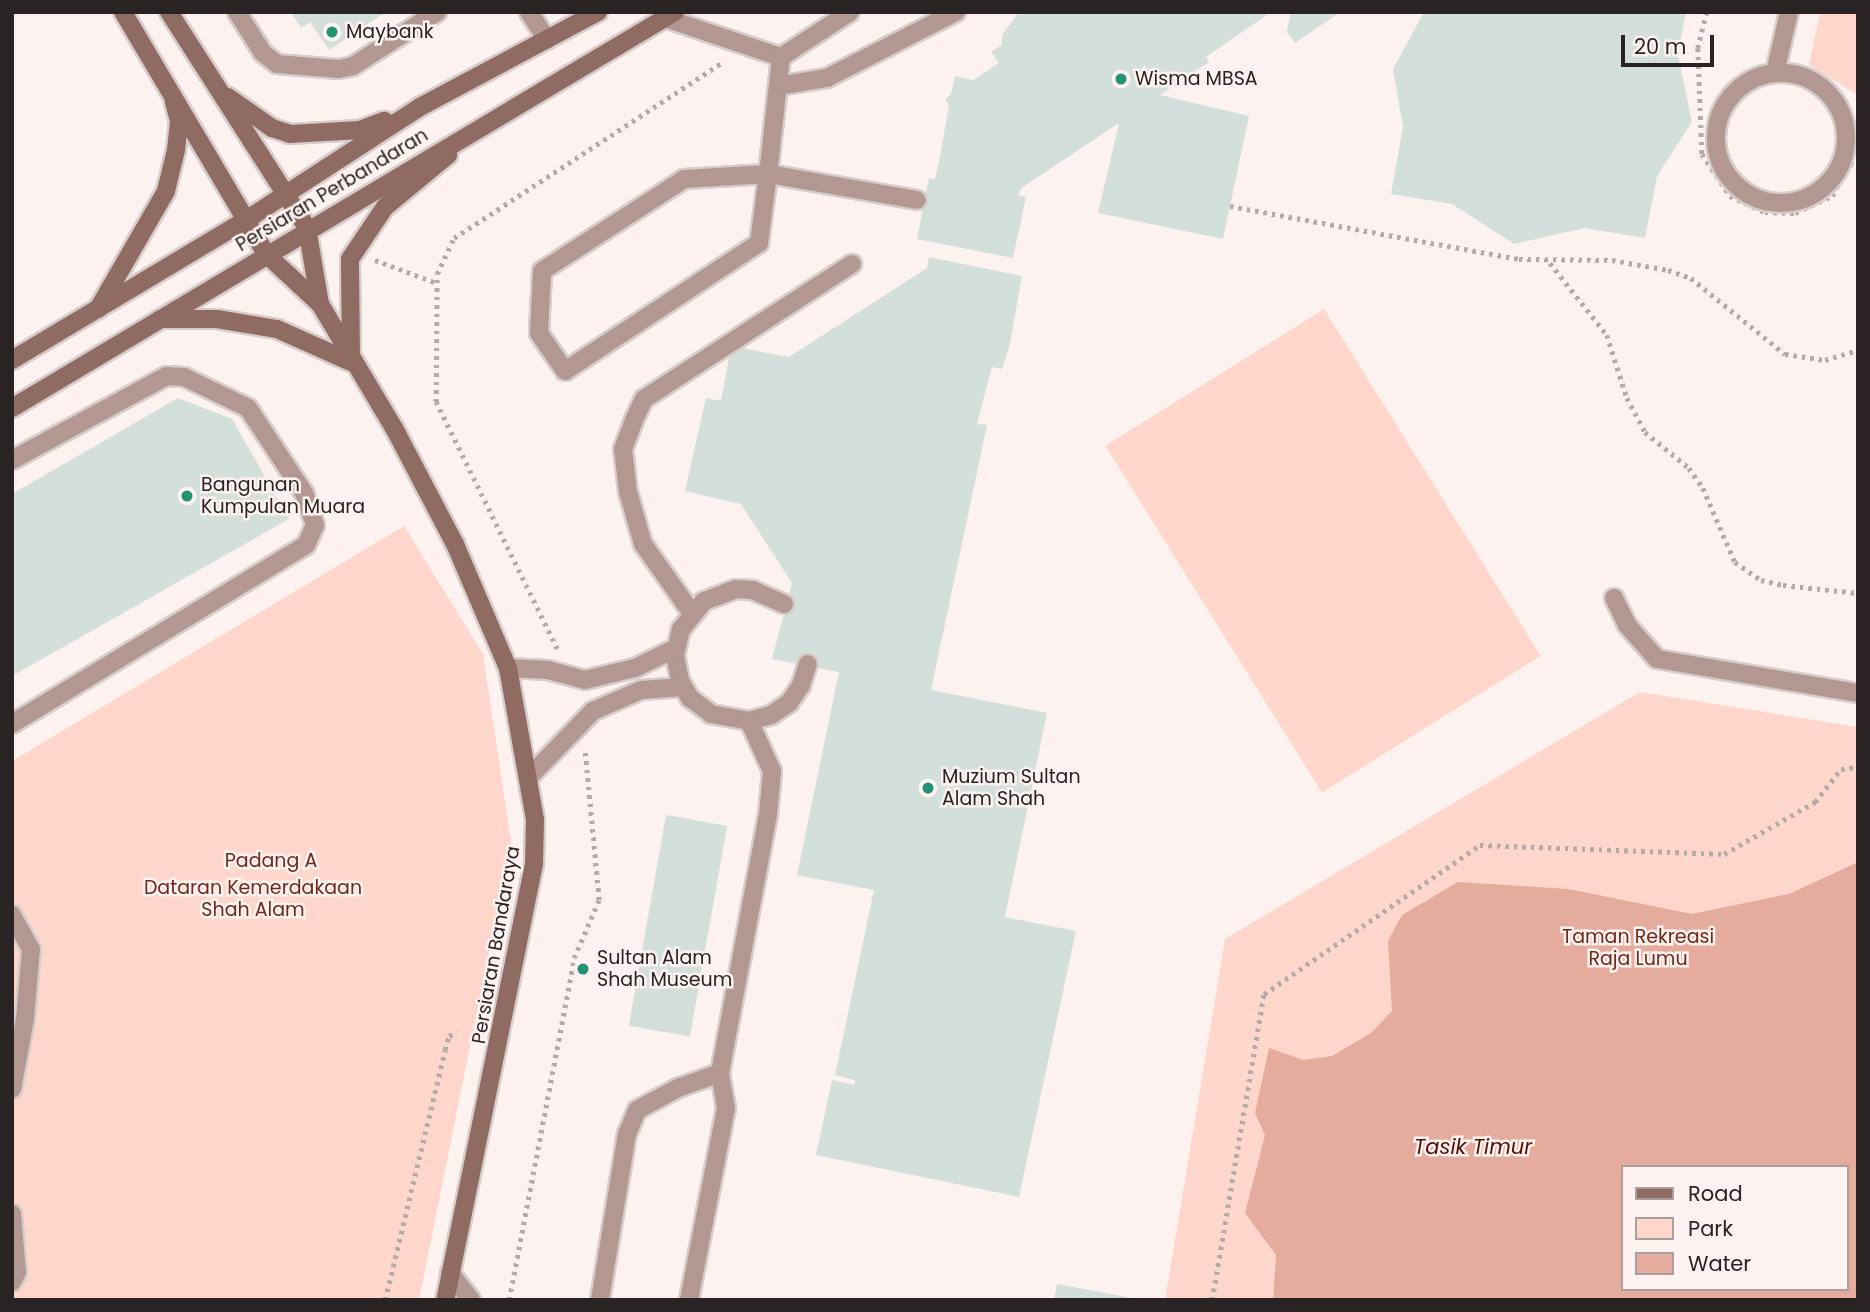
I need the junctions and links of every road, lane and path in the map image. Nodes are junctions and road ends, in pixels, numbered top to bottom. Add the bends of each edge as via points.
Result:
1 (123, 12) edge
2 (169, 12) edge
3 (237, 12) edge
4 (437, 12) edge
5 (529, 12) edge
6 (598, 12) edge
7 (850, 12) edge
8 (956, 12) edge
9 (1707, 12) edge
10 (1789, 12) edge
11 (670, 15) edge
12 (547, 40) junction
13 (748, 46) junction
14 (781, 57) junction
15 (1775, 73) junction
16 (170, 85) junction
17 (778, 86) junction
18 (220, 91) junction
19 (421, 107) junction
20 (494, 117) junction
21 (1854, 159) edge
22 (768, 174) junction
23 (287, 192) junction
24 (917, 200) dead end
25 (1230, 206) dead end
26 (246, 220) junction
27 (307, 228) junction
28 (266, 254) junction
29 (1549, 262) junction
30 (852, 264) dead end
31 (320, 304) junction
32 (96, 312) junction
33 (158, 319) junction
34 (1858, 350) edge
35 (12, 360) edge
36 (351, 362) junction
37 (12, 408) edge
38 (14, 456) edge
39 (1858, 593) edge
40 (1614, 598) dead end
41 (784, 604) dead end
42 (691, 612) junction
43 (676, 648) junction
44 (808, 664) dead end
45 (508, 668) junction
46 (564, 674) junction
47 (683, 687) junction
48 (1858, 693) edge
49 (749, 722) junction
50 (12, 724) edge
51 (577, 725) junction
52 (1858, 767) edge
53 (529, 777) junction
54 (12, 915) edge
55 (457, 1032) dead end
56 (720, 1073) junction
57 (12, 1089) edge
58 (12, 1214) edge
59 (450, 1273) junction
60 (12, 1283) edge
61 (385, 1300) edge
62 (445, 1300) edge
63 (471, 1300) edge
64 (509, 1300) edge
65 (600, 1300) edge
66 (690, 1300) edge
67 (1212, 1300) edge

1 - 16 main road, Persiaran Bandaraya
2 - 18 main road, Persiaran Bandaraya
3 - 4 lane via 263,53 276,64 339,69 353,66
5 - 12 lane
6 - 12 main road, Persiaran Perbandaran
7 - 14 lane
8 - 17 lane via 827,78
9 - 21 path via 1698,48 1702,154 1730,196 1765,212 1802,211 1832,196
10 - 15 lane
11 - 13 lane
11 - 20 main road, Persiaran Perbandaran
12 - 19 main road, Persiaran Perbandaran
13 - 14 lane
13 - 46 path via 454,238 437,274 436,402 554,640
14 - 17 lane
15 - 21 lane via 1796,74 1831,95 1842,113
15 - 21 lane via 1753,78 1722,108 1715,141 1724,173 1758,200 1791,202 1821,190
16 - 26 main road, Persiaran Bandaraya
16 - 32 main road via 178,121 166,191
17 - 22 lane
18 - 19 main road via 272,128 290,134 360,130
18 - 23 main road, Persiaran Bandaraya
19 - 23 main road, Persiaran Perbandaran
20 - 27 main road, Persiaran Perbandaran
20 - 36 main road via 385,207 353,252
22 - 22 lane via 684,179 542,271 539,333 565,371 759,243
22 - 24 lane
23 - 26 main road, Persiaran Perbandaran
23 - 27 main road, Persiaran Bandaraya
25 - 29 path
26 - 28 main road, Persiaran Bandaraya
26 - 32 main road, Persiaran Perbandaran
27 - 28 main road, Persiaran Perbandaran
27 - 31 main road, Persiaran Bandaraya
28 - 31 main road, Persiaran Bandaraya
28 - 33 main road, Persiaran Perbandaran
29 - 34 path via 1612,260 1668,270 1690,278 1785,354 1825,360
29 - 39 path via 1603,329 1627,398 1645,432 1689,468 1703,488 1735,562 1772,583
30 - 42 lane via 644,399 623,449 628,492 643,544
31 - 36 main road, Persiaran Bandaraya
32 - 35 main road, Persiaran Perbandaran
33 - 36 main road via 217,319 277,329
33 - 37 main road, Persiaran Perbandaran
36 - 45 main road, Persiaran Bandaraya via 394,428 455,544
38 - 50 lane via 167,376 184,377 248,408 304,493 315,525 306,545
40 - 48 lane via 1627,625 1657,659
41 - 42 lane via 753,590 736,589 712,597
42 - 43 lane
43 - 46 lane via 635,668 585,680
43 - 47 lane
44 - 49 lane via 789,703
45 - 46 lane
45 - 53 main road, Persiaran Bandaraya
47 - 49 lane via 710,714
47 - 51 lane via 641,690 593,711
49 - 56 lane via 772,771 768,815
51 - 53 lane
51 - 64 path via 585,752 599,900 575,958
52 - 67 path via 1841,769 1815,802 1724,854 1480,845 1265,994
53 - 59 main road, Persiaran Bandaraya via 535,820 534,864 501,1043
54 - 57 lane via 31,949
55 - 61 path via 449,1036 445,1050
56 - 65 lane via 637,1110 627,1134
56 - 66 lane via 726,1108
58 - 60 lane via 17,1272
59 - 62 main road, Persiaran Bandaraya
59 - 63 lane

